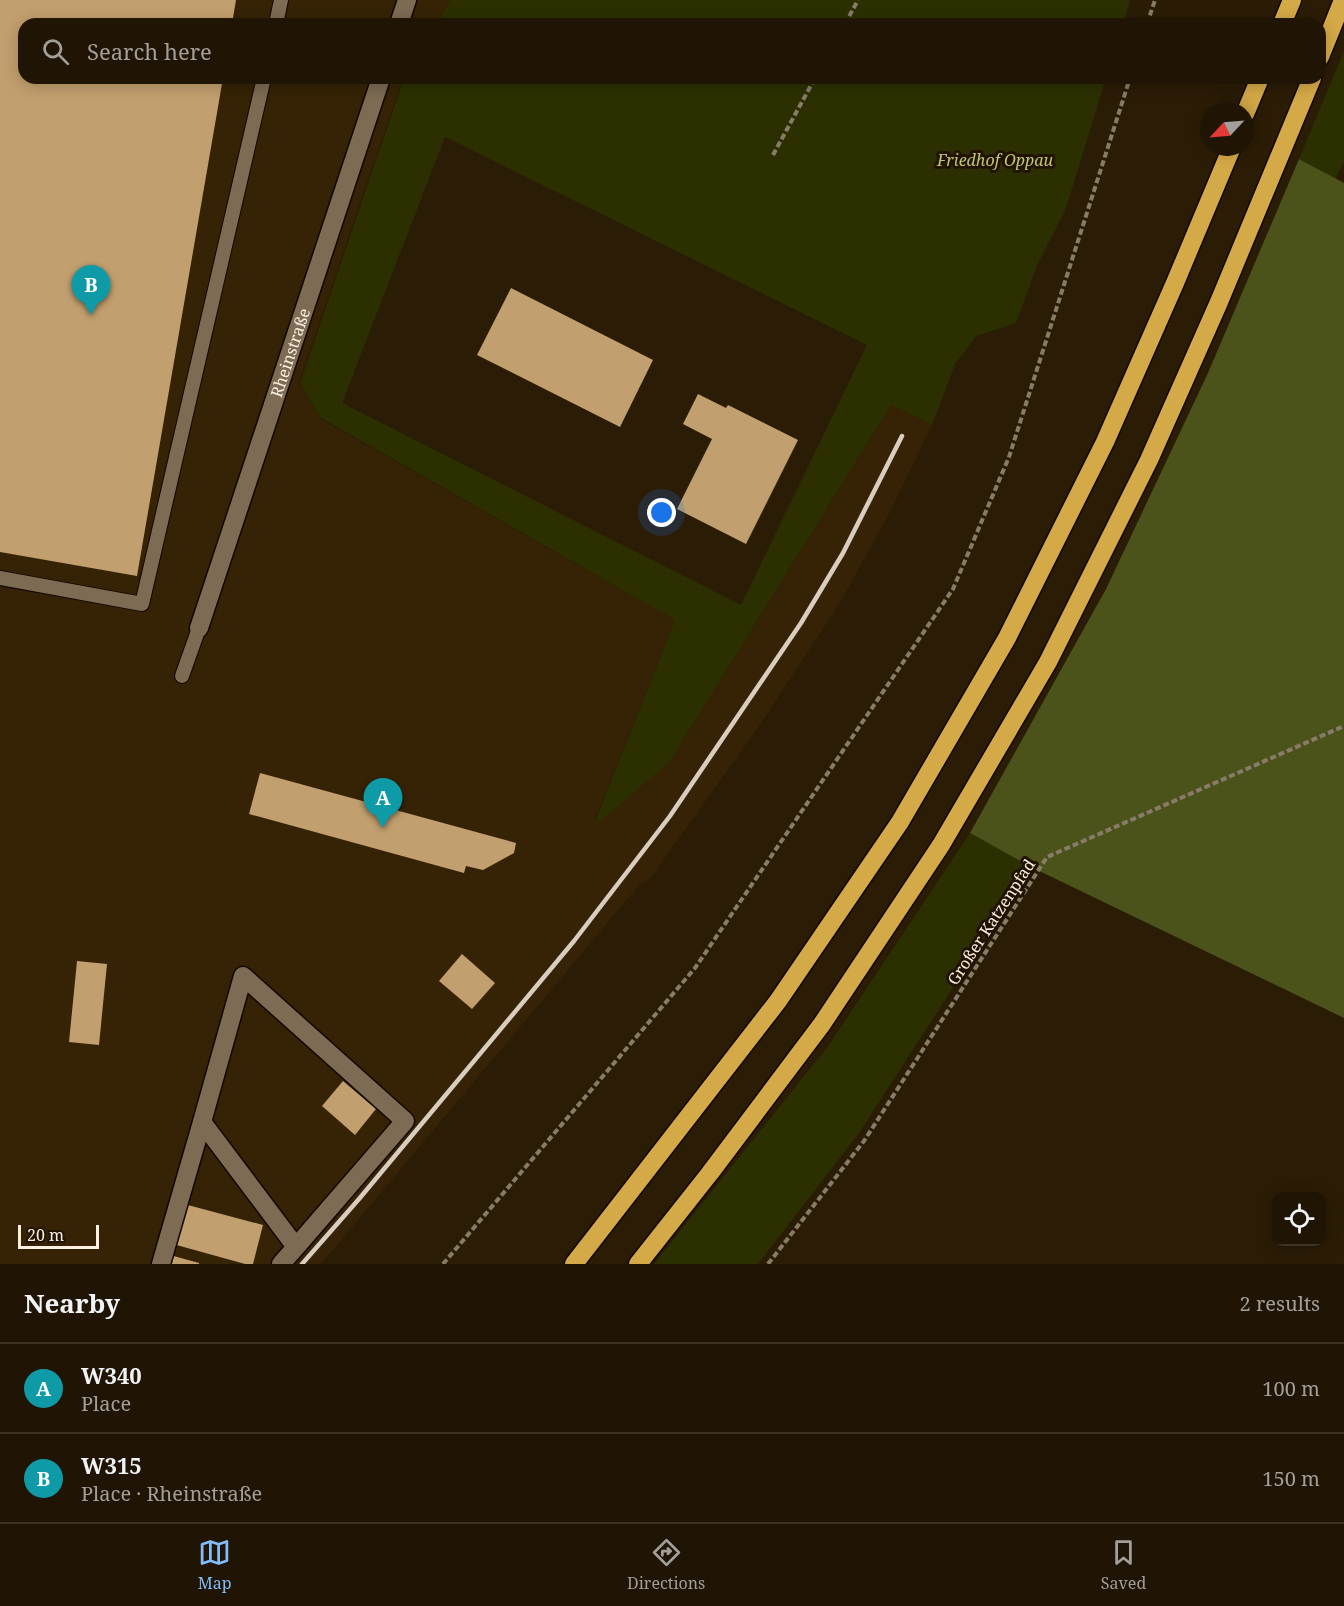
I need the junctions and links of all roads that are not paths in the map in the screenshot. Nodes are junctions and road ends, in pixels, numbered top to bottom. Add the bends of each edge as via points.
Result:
1 (282, 0) edge
2 (407, 0) edge
3 (1292, 0) edge
4 (1343, 0) edge
5 (278, 18) edge
6 (401, 18) edge
7 (1284, 18) edge
8 (1326, 42) edge
9 (263, 84) edge
10 (379, 84) edge
11 (1258, 84) edge
12 (1310, 84) edge
13 (1250, 102) edge
14 (1228, 156) edge
15 (0, 578) edge
16 (199, 628) joint
17 (182, 676) dead end
18 (202, 1122) junction
19 (296, 1247) junction
20 (161, 1264) edge
21 (281, 1264) edge
22 (574, 1264) edge
23 (638, 1264) edge

1 - 5 lane
2 - 6 street
3 - 7 highway
4 - 8 highway
9 - 15 lane via 142,604
10 - 16 street, Rheinstraße
11 - 13 highway
12 - 23 highway via 1149,460 1047,662 941,845 822,1024
14 - 22 highway via 1105,442 1007,639 900,822 778,1001
16 - 17 lane
18 - 19 street
18 - 19 street via 243,976 405,1121
18 - 20 street
19 - 21 street

